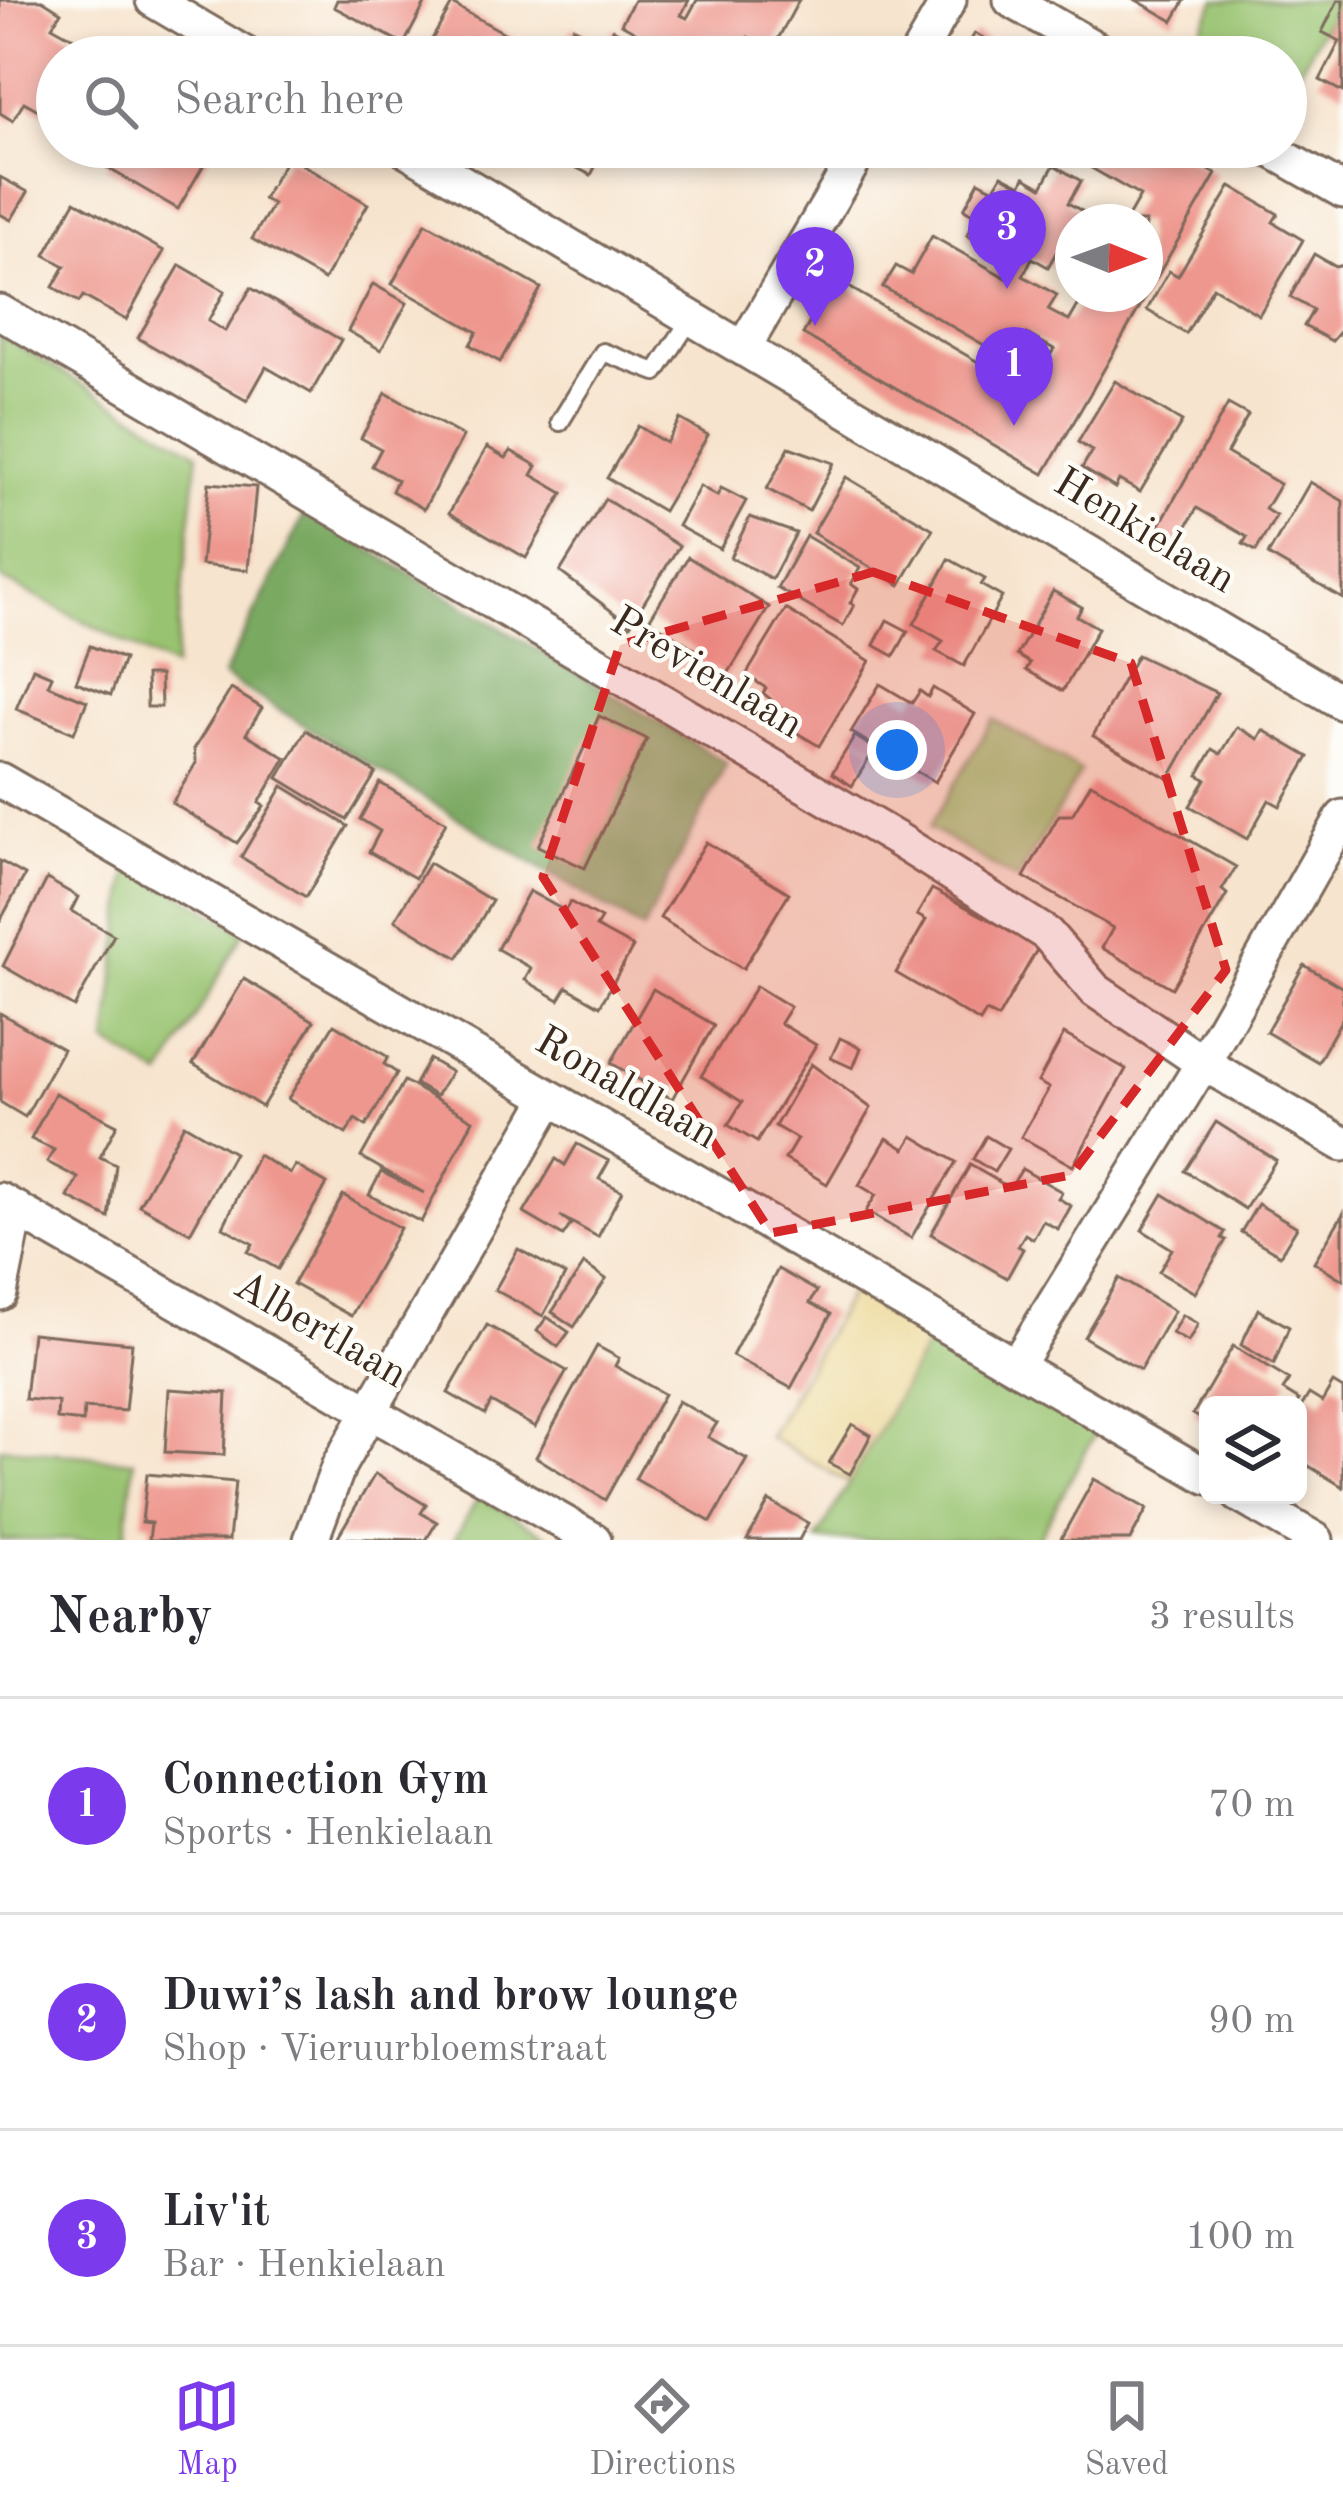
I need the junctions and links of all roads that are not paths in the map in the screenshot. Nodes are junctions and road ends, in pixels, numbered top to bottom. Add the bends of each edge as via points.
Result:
1 (153, 0) edge
2 (950, 0) edge
3 (1011, 0) edge
4 (214, 36) edge
5 (929, 36) edge
6 (1074, 36) edge
7 (438, 168) edge
8 (850, 168) edge
9 (1303, 168) edge
10 (1343, 191) edge
11 (0, 312) edge
12 (692, 317) junction
13 (744, 347) junction
14 (560, 422) dead end
15 (1343, 703) edge
16 (0, 780) edge
17 (1343, 817) edge
18 (1202, 1063) junction
19 (550, 1098) junction
20 (1343, 1144) edge
21 (8, 1205) edge
22 (0, 1293) edge
23 (1017, 1364) junction
24 (374, 1413) junction
25 (1199, 1472) edge
26 (1254, 1504) edge
27 (311, 1540) edge
28 (594, 1540) edge
29 (1316, 1540) edge

1 - 4 street
2 - 5 street
3 - 6 street
7 - 12 street, Henkielaan
8 - 13 street
9 - 10 street
11 - 18 street, Previenlaan via 898,840 1046,934 1095,990
12 - 13 street, Henkielaan
12 - 14 lane via 656,372 603,352
13 - 15 street, Henkielaan
16 - 19 street, Ronaldlaan
17 - 18 street
18 - 20 street, Previenlaan
18 - 23 street
19 - 23 street, Ronaldlaan
19 - 24 street
21 - 22 street
21 - 24 street, Albertlaan
23 - 25 street, Ronaldlaan
24 - 27 street via 339,1465
24 - 28 street, Albertlaan
26 - 29 street

